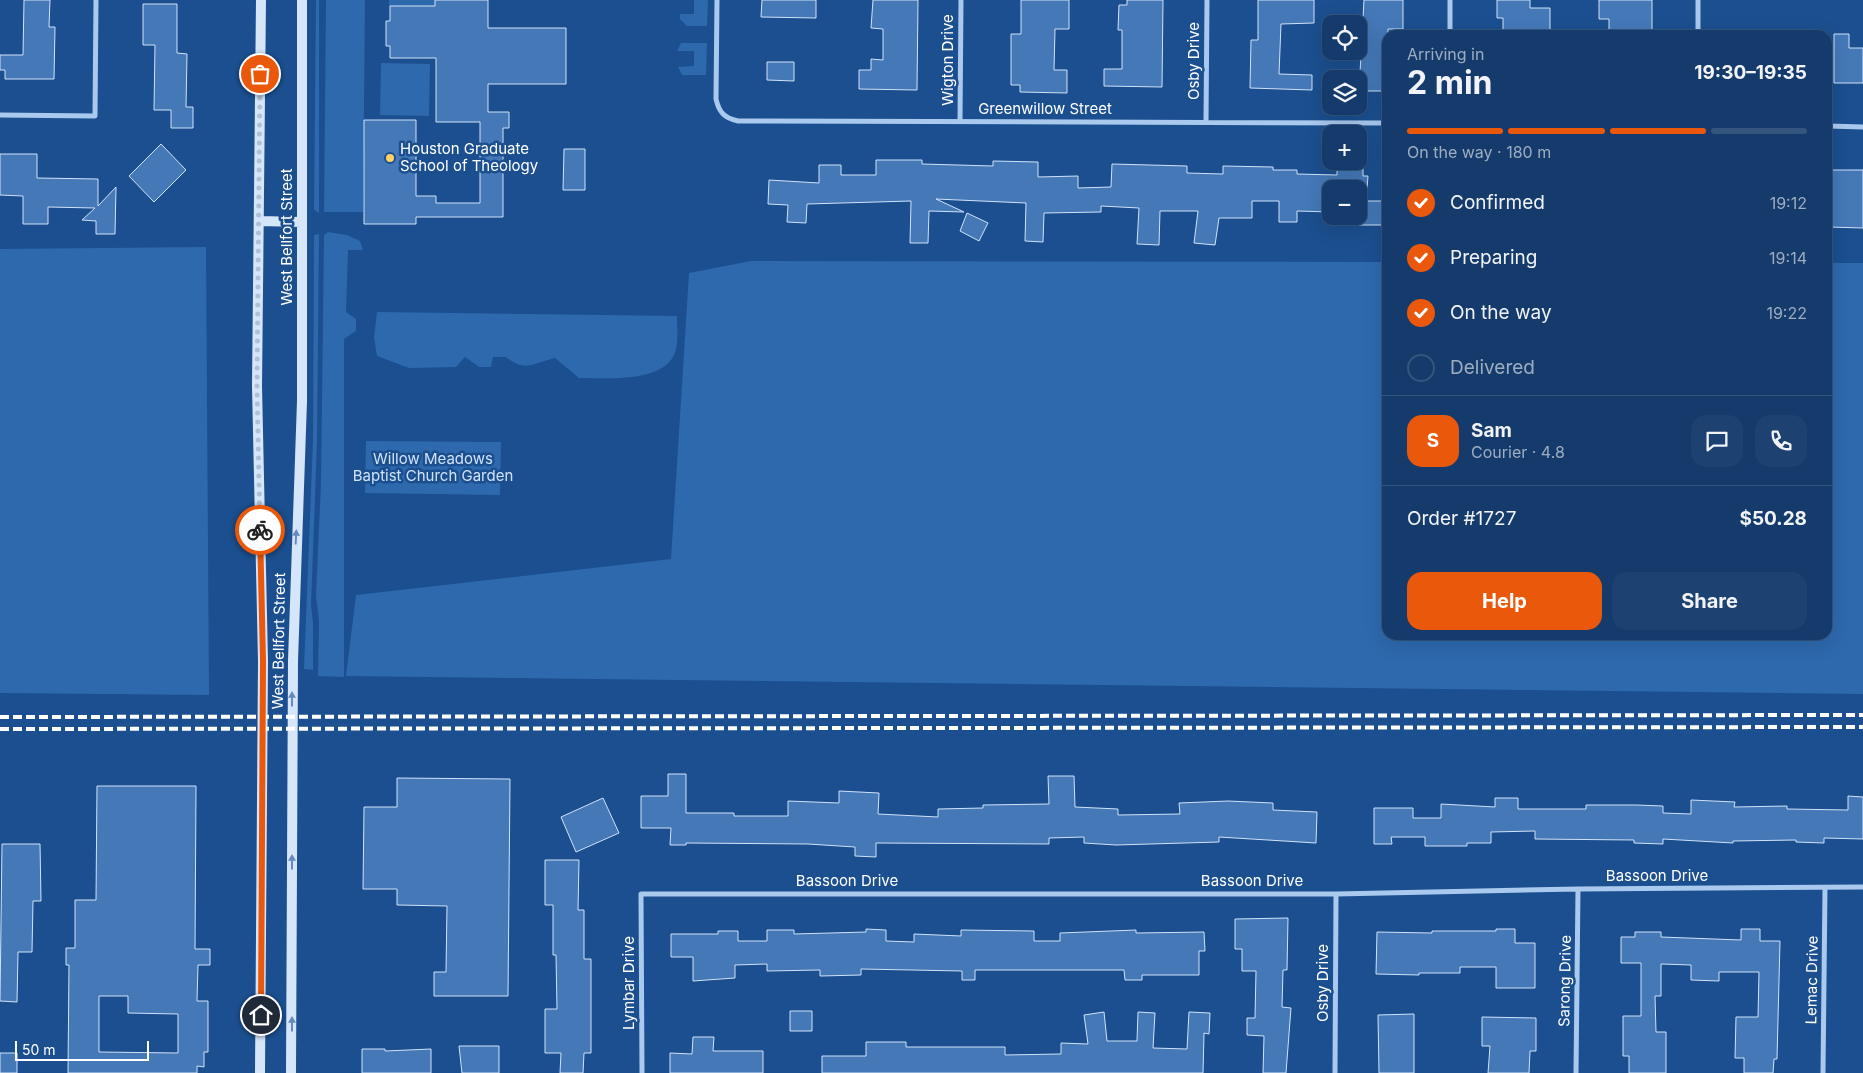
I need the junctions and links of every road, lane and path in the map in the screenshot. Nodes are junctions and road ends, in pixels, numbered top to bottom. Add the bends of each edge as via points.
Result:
1 (96, 0) edge
2 (261, 0) edge
3 (302, 0) edge
4 (718, 0) edge
5 (960, 0) edge
6 (1207, 0) edge
7 (1450, 0) edge
8 (1698, 0) edge
9 (1450, 30) edge
10 (1698, 30) edge
11 (0, 115) edge
12 (960, 121) junction
13 (1206, 122) junction
14 (1382, 123) edge
15 (1832, 126) edge
16 (1863, 127) edge
17 (259, 221) junction
18 (302, 222) junction
19 (1863, 887) edge
20 (1826, 888) junction
21 (1578, 889) junction
22 (641, 894) joint
23 (1336, 894) junction
24 (260, 1073) edge
25 (292, 1073) edge
26 (642, 1073) edge
27 (1335, 1073) edge
28 (1576, 1073) edge
29 (1823, 1073) edge

1 - 11 street via 95,116
2 - 17 main road, West Bellfort Street
3 - 18 main road, West Bellfort Street
4 - 12 street, Greenwillow Street via 716,99 724,116 738,121
5 - 12 street, Wigton Drive
6 - 13 street, Osby Drive
7 - 9 street
8 - 10 street
12 - 13 street, Greenwillow Street
13 - 14 street, Greenwillow Street
15 - 16 street
17 - 18 main road
17 - 24 main road, West Bellfort Street via 257,386 263,661
25 -> 18 main road, West Bellfort Street via 293,661 302,401
19 - 20 street, Bassoon Drive
20 - 21 street, Bassoon Drive
20 - 29 street, Lemac Drive
21 - 23 street, Bassoon Drive
21 - 28 street, Sarong Drive
22 - 23 street, Bassoon Drive
22 - 26 street, Lymbar Drive
23 - 27 street, Osby Drive

